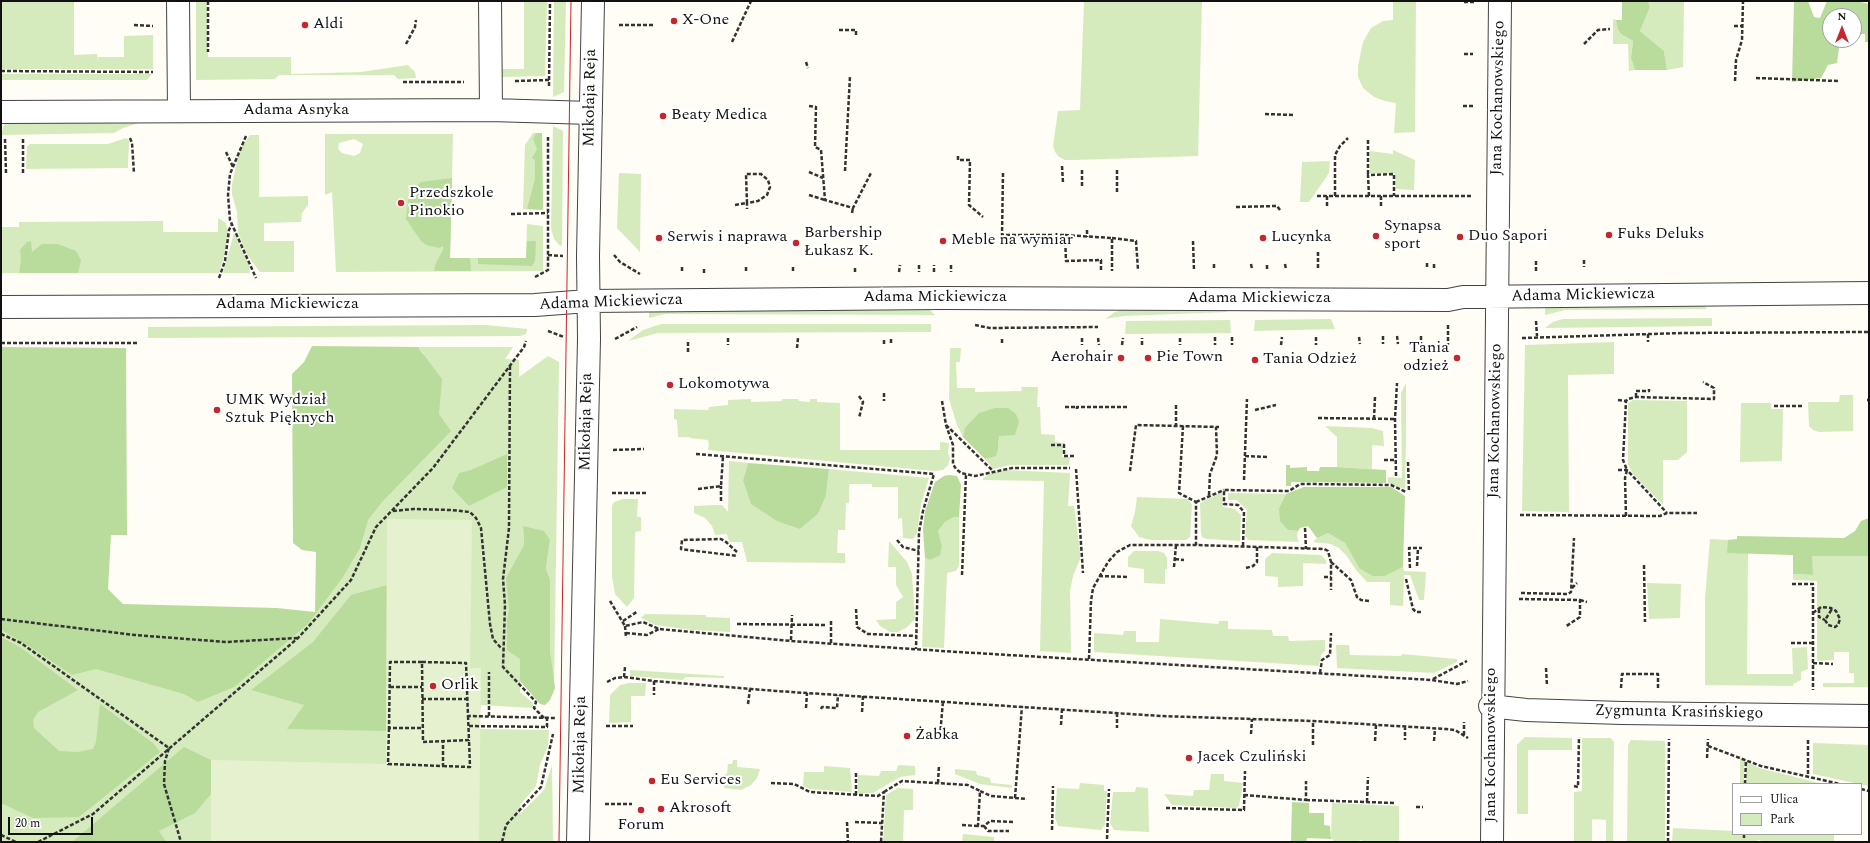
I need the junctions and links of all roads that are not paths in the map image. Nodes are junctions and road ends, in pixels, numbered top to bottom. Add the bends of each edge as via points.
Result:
1 (178, 1) edge
2 (490, 1) edge
3 (593, 1) edge
4 (1500, 1) edge
5 (491, 110) junction
6 (179, 111) junction
7 (1, 112) edge
8 (591, 113) junction
9 (1869, 293) edge
10 (1497, 296) junction
11 (588, 301) junction
12 (1, 307) edge
13 (1491, 706) junction
14 (1869, 716) edge
15 (578, 842) edge
16 (1492, 842) edge

1 - 6 street via 169,76
2 - 5 street
3 - 8 street, Mikołaja Reja
4 - 10 street, Jana Kochanowskiego
5 - 6 street, Adama Asnyka
5 - 8 street, Adama Asnyka
6 - 7 street, Adama Asnyka
8 - 11 street, Mikołaja Reja
9 - 10 street, Adama Mickiewicza
10 - 11 street, Adama Mickiewicza via 1463,296 1448,300 941,298
10 - 13 street, Jana Kochanowskiego
11 - 12 street, Adama Mickiewicza via 535,305
11 - 15 street, Mikołaja Reja
13 - 14 street, Zygmunta Krasińskiego via 1526,710 1622,713
13 - 16 street, Jana Kochanowskiego

